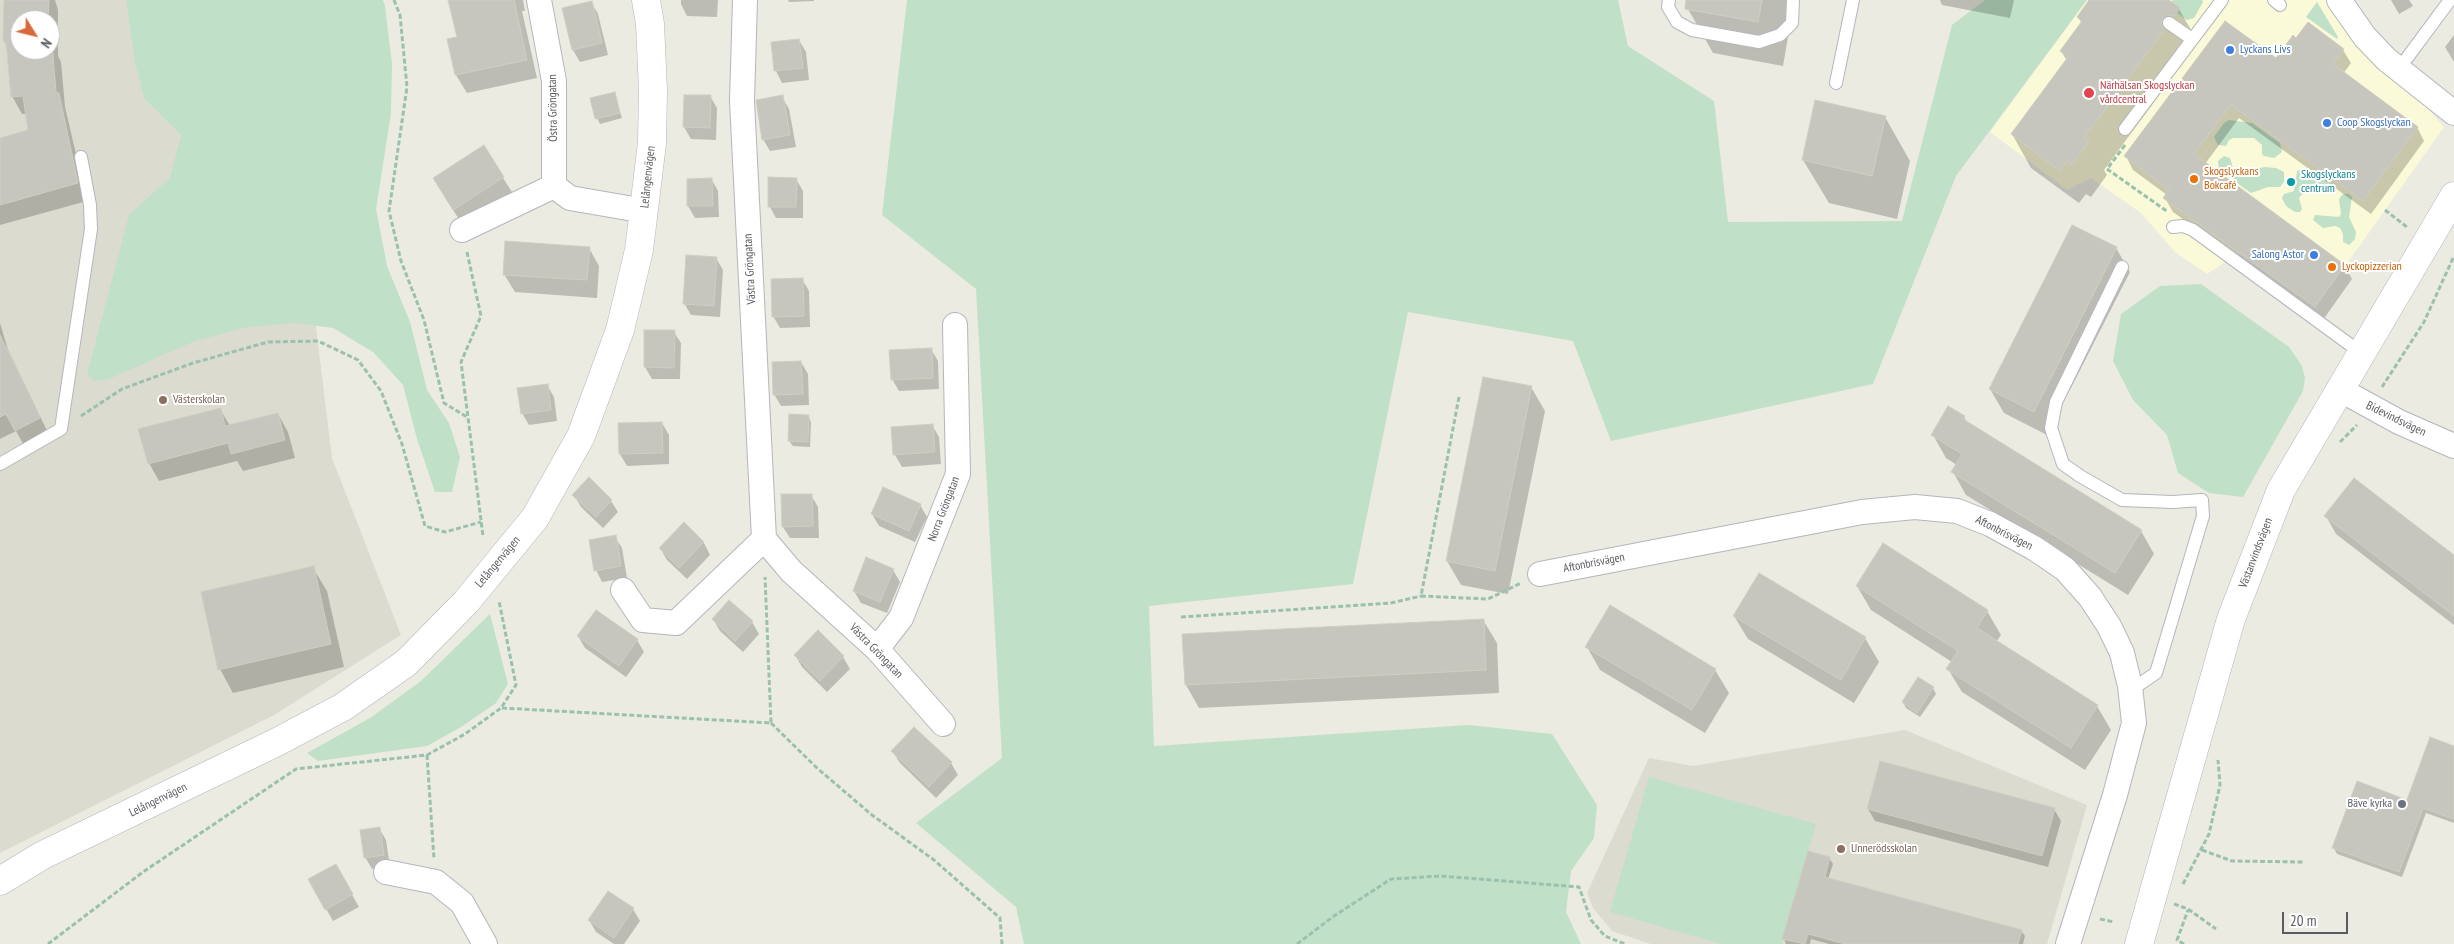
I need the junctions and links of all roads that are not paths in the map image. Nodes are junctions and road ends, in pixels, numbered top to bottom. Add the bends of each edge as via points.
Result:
1 (539, 0) edge
2 (646, 0) edge
3 (745, 0) edge
4 (1669, 0) edge
5 (1794, 0) edge
6 (1853, 0) edge
7 (2222, 0) edge
8 (2338, 0) edge
9 (2450, 0) edge
10 (2169, 23) dead end
11 (2192, 39) junction
12 (2408, 58) dead end
13 (1836, 83) dead end
14 (2454, 113) edge
15 (2125, 129) road end
16 (81, 156) dead end
17 (554, 186) junction
18 (2454, 196) edge
19 (645, 211) junction
20 (2173, 227) dead end
21 (462, 230) road end
22 (2122, 267) dead end
23 (956, 325) dead end
24 (2360, 352) junction
25 (2339, 389) junction
26 (2454, 446) edge
27 (0, 464) edge
28 (764, 539) junction
29 (1540, 574) road end
30 (623, 590) dead end
31 (877, 649) junction
32 (2131, 690) junction
33 (943, 724) dead end
34 (386, 872) dead end
35 (0, 881) edge
36 (485, 944) edge
37 (2068, 944) edge
38 (2139, 944) edge

1 - 17 street, Östra Gröngatan via 554,81
2 - 19 street, Lelångenvägen via 654,91
3 - 28 street, Västra Gröngatan via 742,101
4 - 5 lane via 1668,7 1678,22 1692,30 1759,42 1780,35 1792,23
6 - 13 lane
7 - 11 lane
8 - 14 street via 2386,59
9 - 12 lane
10 - 11 lane
11 - 15 lane
16 - 27 lane via 91,229 61,429
17 - 19 street via 570,198
17 - 21 street
18 - 24 street, Västanvindsvägen
19 - 35 street, Lelångenvägen via 620,330 581,436 535,518 466,602 406,663 343,707 43,855
20 - 24 lane via 2183,226 2192,230
22 - 32 lane via 2056,402 2051,428 2063,464 2080,476 2122,500 2202,500 2203,516 2156,673
23 - 31 street, Norra Gröngatan via 958,474 901,618
24 - 25 street, Västanvindsvägen
25 - 26 street, Bidevindsvägen via 2366,406
25 - 38 street, Västanvindsvägen via 2281,490 2231,619
28 - 30 street via 676,624 643,620
28 - 31 street, Västra Gröngatan via 791,571
29 - 32 street, Aftonbrisvägen via 1862,512 1915,507 1957,511 1990,524 2034,548 2065,570 2090,597 2109,626 2122,653
31 - 33 street, Västra Gröngatan
32 - 37 street, Aftonbrisvägen via 2134,723
34 - 36 street via 436,882 462,903

